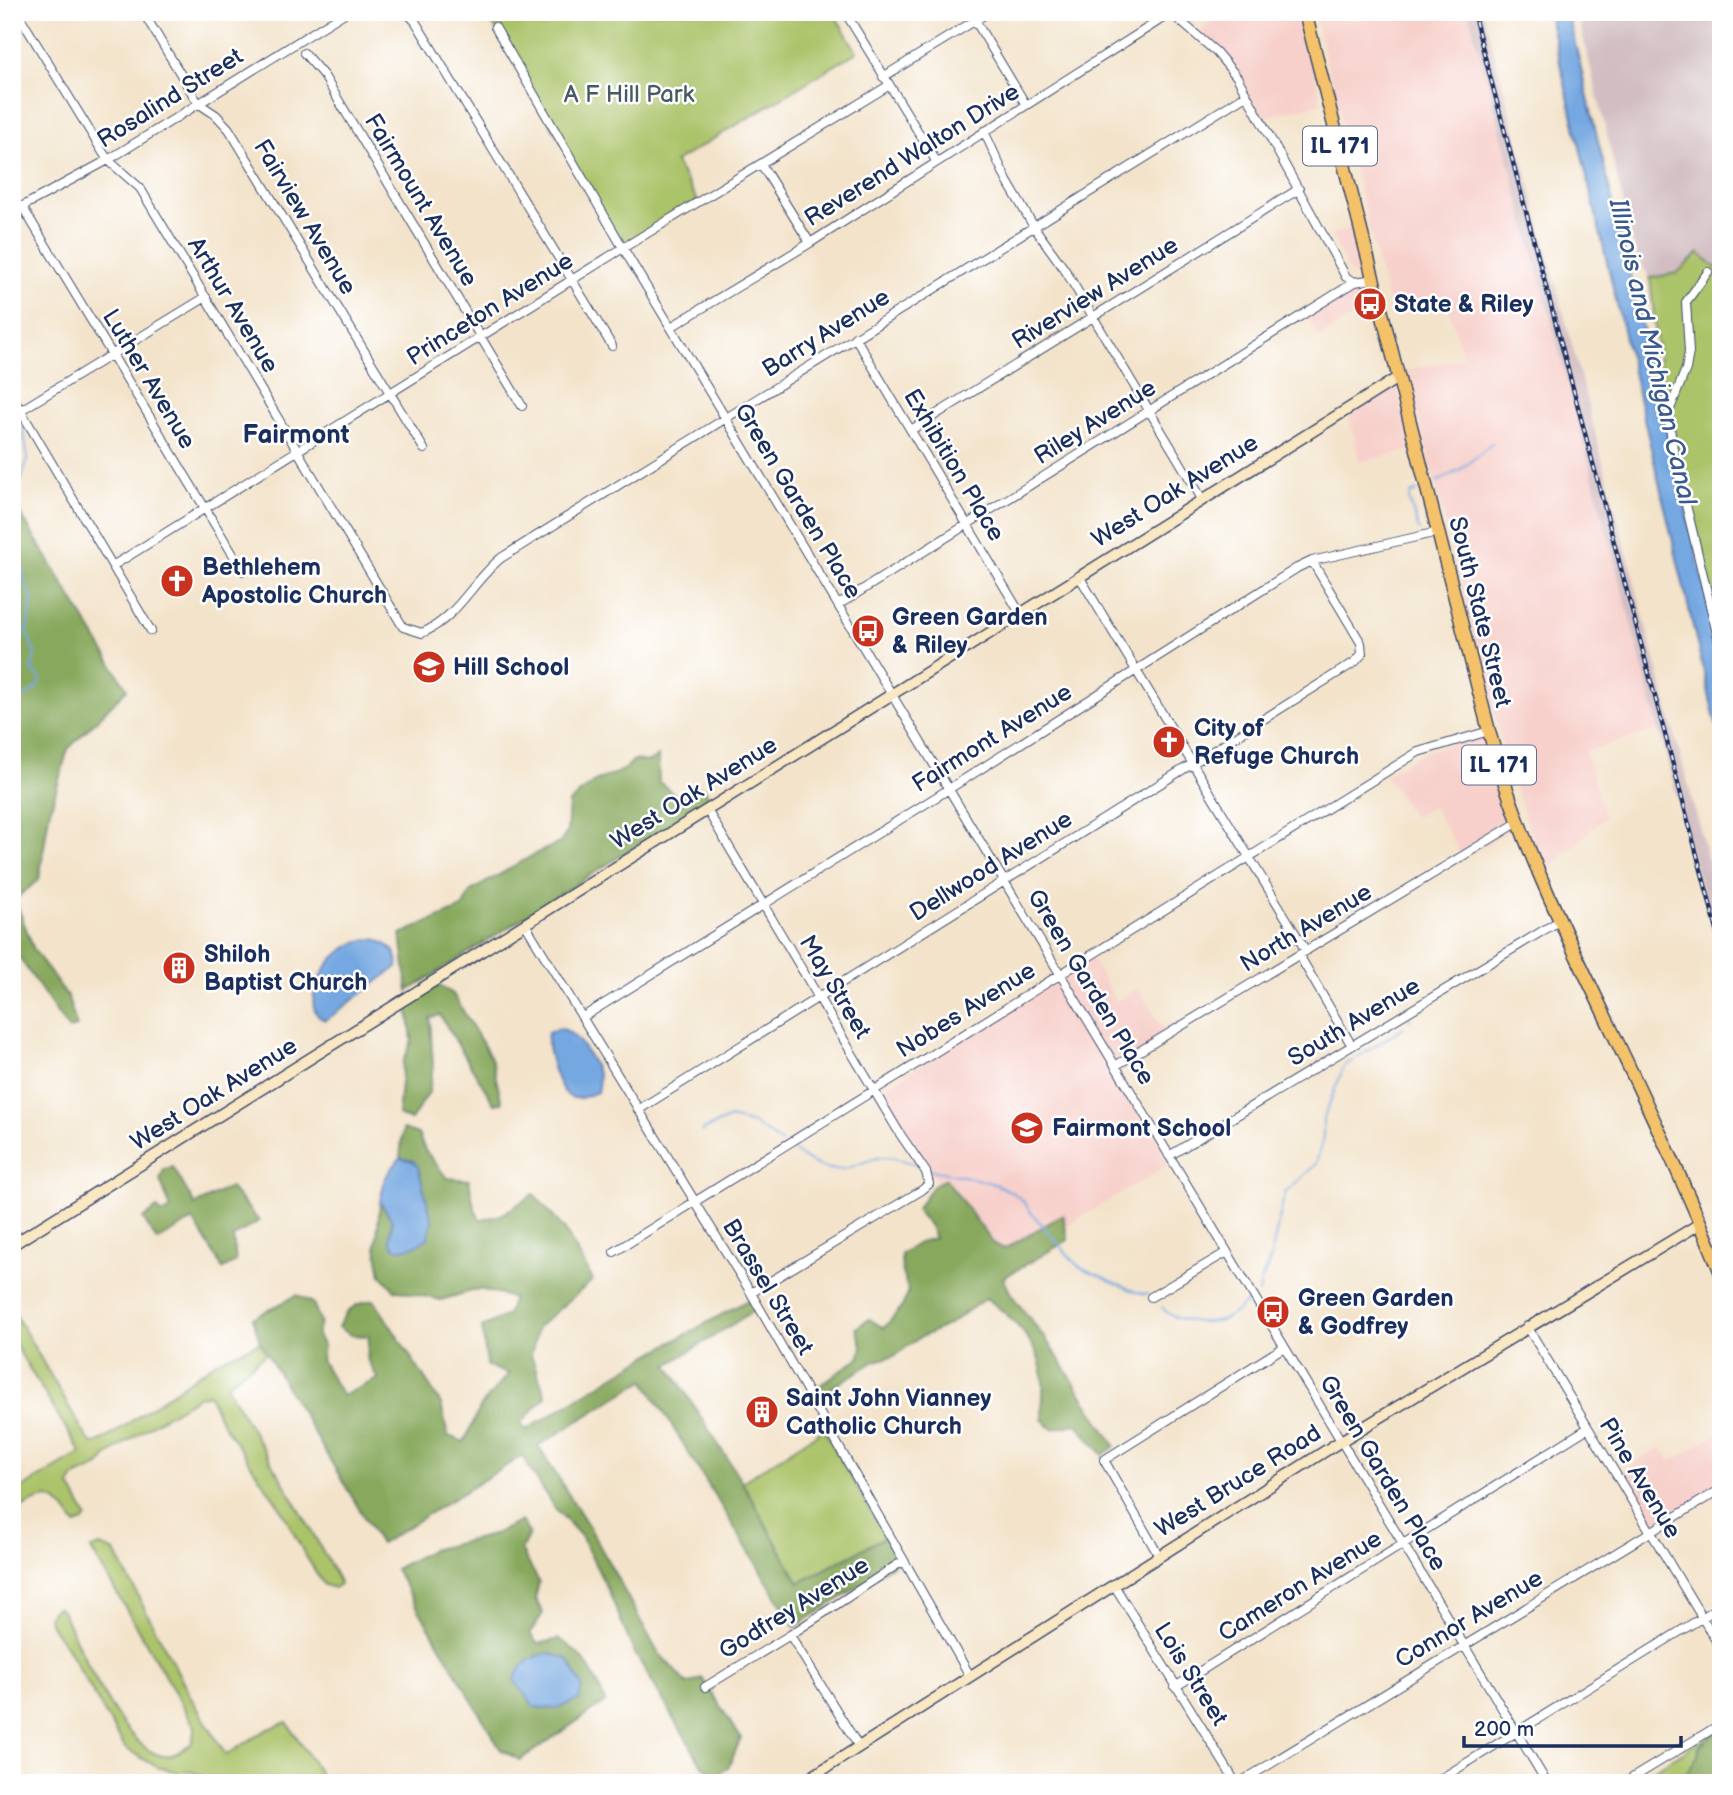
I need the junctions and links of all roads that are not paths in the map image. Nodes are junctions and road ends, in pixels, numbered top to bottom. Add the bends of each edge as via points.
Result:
1 (17, 12) edge
2 (143, 12) edge
3 (346, 12) edge
4 (406, 12) edge
5 (845, 12) edge
6 (970, 12) edge
7 (989, 12) edge
8 (1305, 12) edge
9 (1171, 13) edge
10 (975, 21) junction
11 (495, 27) dead end
12 (304, 53) dead end
13 (883, 77) junction
14 (888, 86) junction
15 (1246, 95) junction
16 (198, 103) junction
17 (1026, 105) junction
18 (984, 131) junction
19 (108, 160) junction
20 (936, 161) junction
21 (761, 164) junction
22 (1299, 189) junction
23 (22, 206) junction
24 (12, 212) edge
25 (1034, 226) junction
26 (810, 243) junction
27 (623, 248) junction
28 (1708, 272) dead end
29 (573, 279) junction
30 (1374, 279) junction
31 (1355, 282) junction
32 (206, 297) junction
33 (1094, 317) junction
34 (671, 327) junction
35 (481, 337) junction
36 (855, 338) junction
37 (612, 346) dead end
38 (112, 355) junction
39 (1399, 377) junction
40 (389, 395) junction
41 (12, 396) edge
42 (522, 406) dead end
43 (21, 411) junction
44 (1150, 411) junction
45 (726, 418) junction
46 (911, 429) junction
47 (424, 449) dead end
48 (299, 452) junction
49 (1202, 499) junction
50 (205, 509) junction
51 (967, 523) junction
52 (1438, 531) junction
53 (1312, 561) junction
54 (114, 565) junction
55 (243, 571) dead end
56 (1079, 576) junction
57 (838, 605) junction
58 (1020, 613) junction
59 (403, 627) joint
60 (151, 631) dead end
61 (1721, 650) edge
62 (1136, 670) junction
63 (892, 694) junction
64 (1489, 731) junction
65 (1192, 762) junction
66 (949, 789) junction
67 (707, 810) junction
68 (1517, 823) junction
69 (1250, 857) junction
70 (1004, 881) junction
71 (762, 904) junction
72 (1559, 921) junction
73 (525, 924) junction
74 (1303, 953) junction
75 (1061, 975) junction
76 (819, 997) junction
77 (583, 1017) junction
78 (1352, 1046) junction
79 (1115, 1066) junction
80 (874, 1090) junction
81 (638, 1110) junction
82 (1169, 1156) junction
83 (695, 1204) junction
84 (1701, 1223) junction
85 (12, 1245) edge
86 (614, 1252) dead end
87 (1227, 1252) junction
88 (1721, 1273) edge
89 (751, 1293) junction
90 (1151, 1297) dead end
91 (1527, 1326) junction
92 (1284, 1347) junction
93 (1588, 1428) junction
94 (1341, 1441) junction
95 (1721, 1489) edge
96 (1650, 1531) junction
97 (1403, 1545) junction
98 (1159, 1556) junction
99 (903, 1561) junction
100 (1114, 1585) junction
101 (1721, 1606) edge
102 (1702, 1618) junction
103 (790, 1635) junction
104 (1464, 1644) junction
105 (1721, 1649) edge
106 (970, 1676) junction
107 (705, 1687) dead end
108 (1175, 1687) junction
109 (1721, 1724) edge
110 (1517, 1731) junction
111 (859, 1747) junction
112 (802, 1783) edge
113 (1238, 1783) edge
114 (1434, 1783) edge
115 (1547, 1783) edge
116 (1624, 1783) edge

1 - 19 street, Arthur Avenue
2 - 16 street, Fairview Avenue
3 - 16 street, Rosalind Street
4 - 29 street
5 - 13 street
6 - 10 street
7 - 10 street
8 - 30 main road, South State Street / IL 171
9 - 15 street via 1227,62
9 - 17 street, Reverend Walton Drive
10 - 13 street
10 - 17 street
11 - 27 street, Green Garden Place
12 - 35 street, Fairmount Avenue via 324,76
13 - 14 street
14 - 20 street
14 - 21 street, Princeton Avenue
15 - 22 street
15 - 25 street, Barry Avenue
16 - 19 street, Rosalind Street
16 - 40 street, Fairview Avenue via 229,129
17 - 18 street, Reverend Walton Drive
18 - 20 street, Reverend Walton Drive
18 - 25 street
19 - 23 street, Rosalind Street
19 - 32 street, Arthur Avenue via 140,188
20 - 26 street, Reverend Walton Drive
21 - 26 street
21 - 27 street, Princeton Avenue
22 - 31 street via 1346,277
22 - 33 street, Riverview Avenue
23 - 24 street, Rosalind Street
23 - 38 street, Luther Avenue
25 - 33 street
25 - 36 street, Barry Avenue
26 - 34 street, Reverend Walton Drive
27 - 29 street, Princeton Avenue
27 - 34 street, Green Garden Place
28 - 61 street via 1686,302 1689,352 1668,414
29 - 35 street, Princeton Avenue
29 - 37 street
30 - 31 street, Riley Avenue
30 - 39 main road, South State Street / IL 171
31 - 44 street, Riley Avenue
32 - 38 street
32 - 48 street, Arthur Avenue
33 - 44 street
33 - 46 street, Riverview Avenue
34 - 45 street, Green Garden Place
35 - 40 street, Princeton Avenue
35 - 42 street, Fairmount Avenue
36 - 45 street, Barry Avenue
36 - 46 street, Exhibition Place
38 - 43 street
38 - 50 street, Luther Avenue
39 - 49 street, West Oak Avenue
39 - 52 main road, South State Street / IL 171
40 - 47 street, Fairview Avenue
40 - 48 street, Princeton Avenue
41 - 43 street
43 - 54 street
44 - 49 street
44 - 51 street, Riley Avenue
45 - 57 street, Green Garden Place
45 - 59 street, Barry Avenue via 501,558 438,626 422,633
46 - 51 street, Exhibition Place
48 - 50 street, Princeton Avenue
48 - 59 street, Arthur Avenue
49 - 56 street, West Oak Avenue
50 - 54 street, Princeton Avenue
50 - 55 street, Luther Avenue
51 - 57 street, Riley Avenue
51 - 58 street, Exhibition Place
52 - 53 street, Fairmont Avenue
52 - 64 main road, South State Street / IL 171
53 - 62 street, Fairmont Avenue
53 - 65 street, Dellwood Avenue via 1361,643 1362,654
54 - 60 street
56 - 58 street, West Oak Avenue
56 - 62 street
57 - 63 street, Green Garden Place
58 - 63 street, West Oak Avenue
62 - 65 street
62 - 66 street, Fairmont Avenue
63 - 66 street, Green Garden Place
63 - 67 street, West Oak Avenue
64 - 68 main road, South State Street / IL 171
64 - 69 street, Nobes Avenue via 1418,752
65 - 69 street
65 - 70 street, Dellwood Avenue
66 - 70 street, Green Garden Place
66 - 71 street, Fairmont Avenue
67 - 71 street, May Street
67 - 73 street, West Oak Avenue
68 - 72 main road, South State Street / IL 171
68 - 74 street, North Avenue
69 - 74 street
69 - 75 street, Nobes Avenue
70 - 75 street, Green Garden Place
70 - 76 street, Dellwood Avenue
71 - 76 street, May Street
71 - 77 street, Fairmont Avenue
72 - 78 street, South Avenue
72 - 84 main road, South State Street / IL 171
73 - 77 street, Brassel Street
73 - 85 street, West Oak Avenue
74 - 78 street
74 - 79 street, North Avenue
75 - 79 street, Green Garden Place
75 - 80 street, Nobes Avenue
76 - 80 street, May Street
76 - 81 street, Dellwood Avenue
77 - 81 street, Brassel Street
78 - 82 street, South Avenue
79 - 82 street, Green Garden Place
80 - 83 street, Nobes Avenue
80 - 89 street, May Street via 929,1184
81 - 83 street, Brassel Street
82 - 87 street, Green Garden Place
83 - 86 street, Nobes Avenue
83 - 89 street, Brassel Street
84 - 88 main road, South State Street / IL 171
84 - 91 street, West Bruce Road
87 - 90 street
87 - 92 street, Green Garden Place
89 - 99 street, Brassel Street
91 - 93 street, Pine Avenue
91 - 94 street, West Bruce Road
92 - 94 street, Green Garden Place
92 - 98 street via 1104,1460
93 - 96 street, Pine Avenue
93 - 97 street, Cameron Avenue
94 - 97 street, Green Garden Place
94 - 98 street, West Bruce Road
95 - 96 street, Connor Avenue
96 - 102 street, Pine Avenue
96 - 104 street, Connor Avenue
97 - 104 street, Green Garden Place
97 - 108 street, Cameron Avenue
98 - 100 street, West Bruce Road
99 - 103 street, Godfrey Avenue
99 - 106 street, Brassel Street
100 - 106 street, West Bruce Road
100 - 108 street, Lois Street
101 - 102 street
102 - 105 street, Pine Avenue
102 - 110 street
103 - 107 street, Godfrey Avenue
103 - 111 street
104 - 110 street, Green Garden Place
104 - 113 street, Connor Avenue
106 - 111 street, West Bruce Road
108 - 113 street, Lois Street
109 - 116 street
110 - 114 street
110 - 115 street, Green Garden Place
111 - 112 street, West Bruce Road

